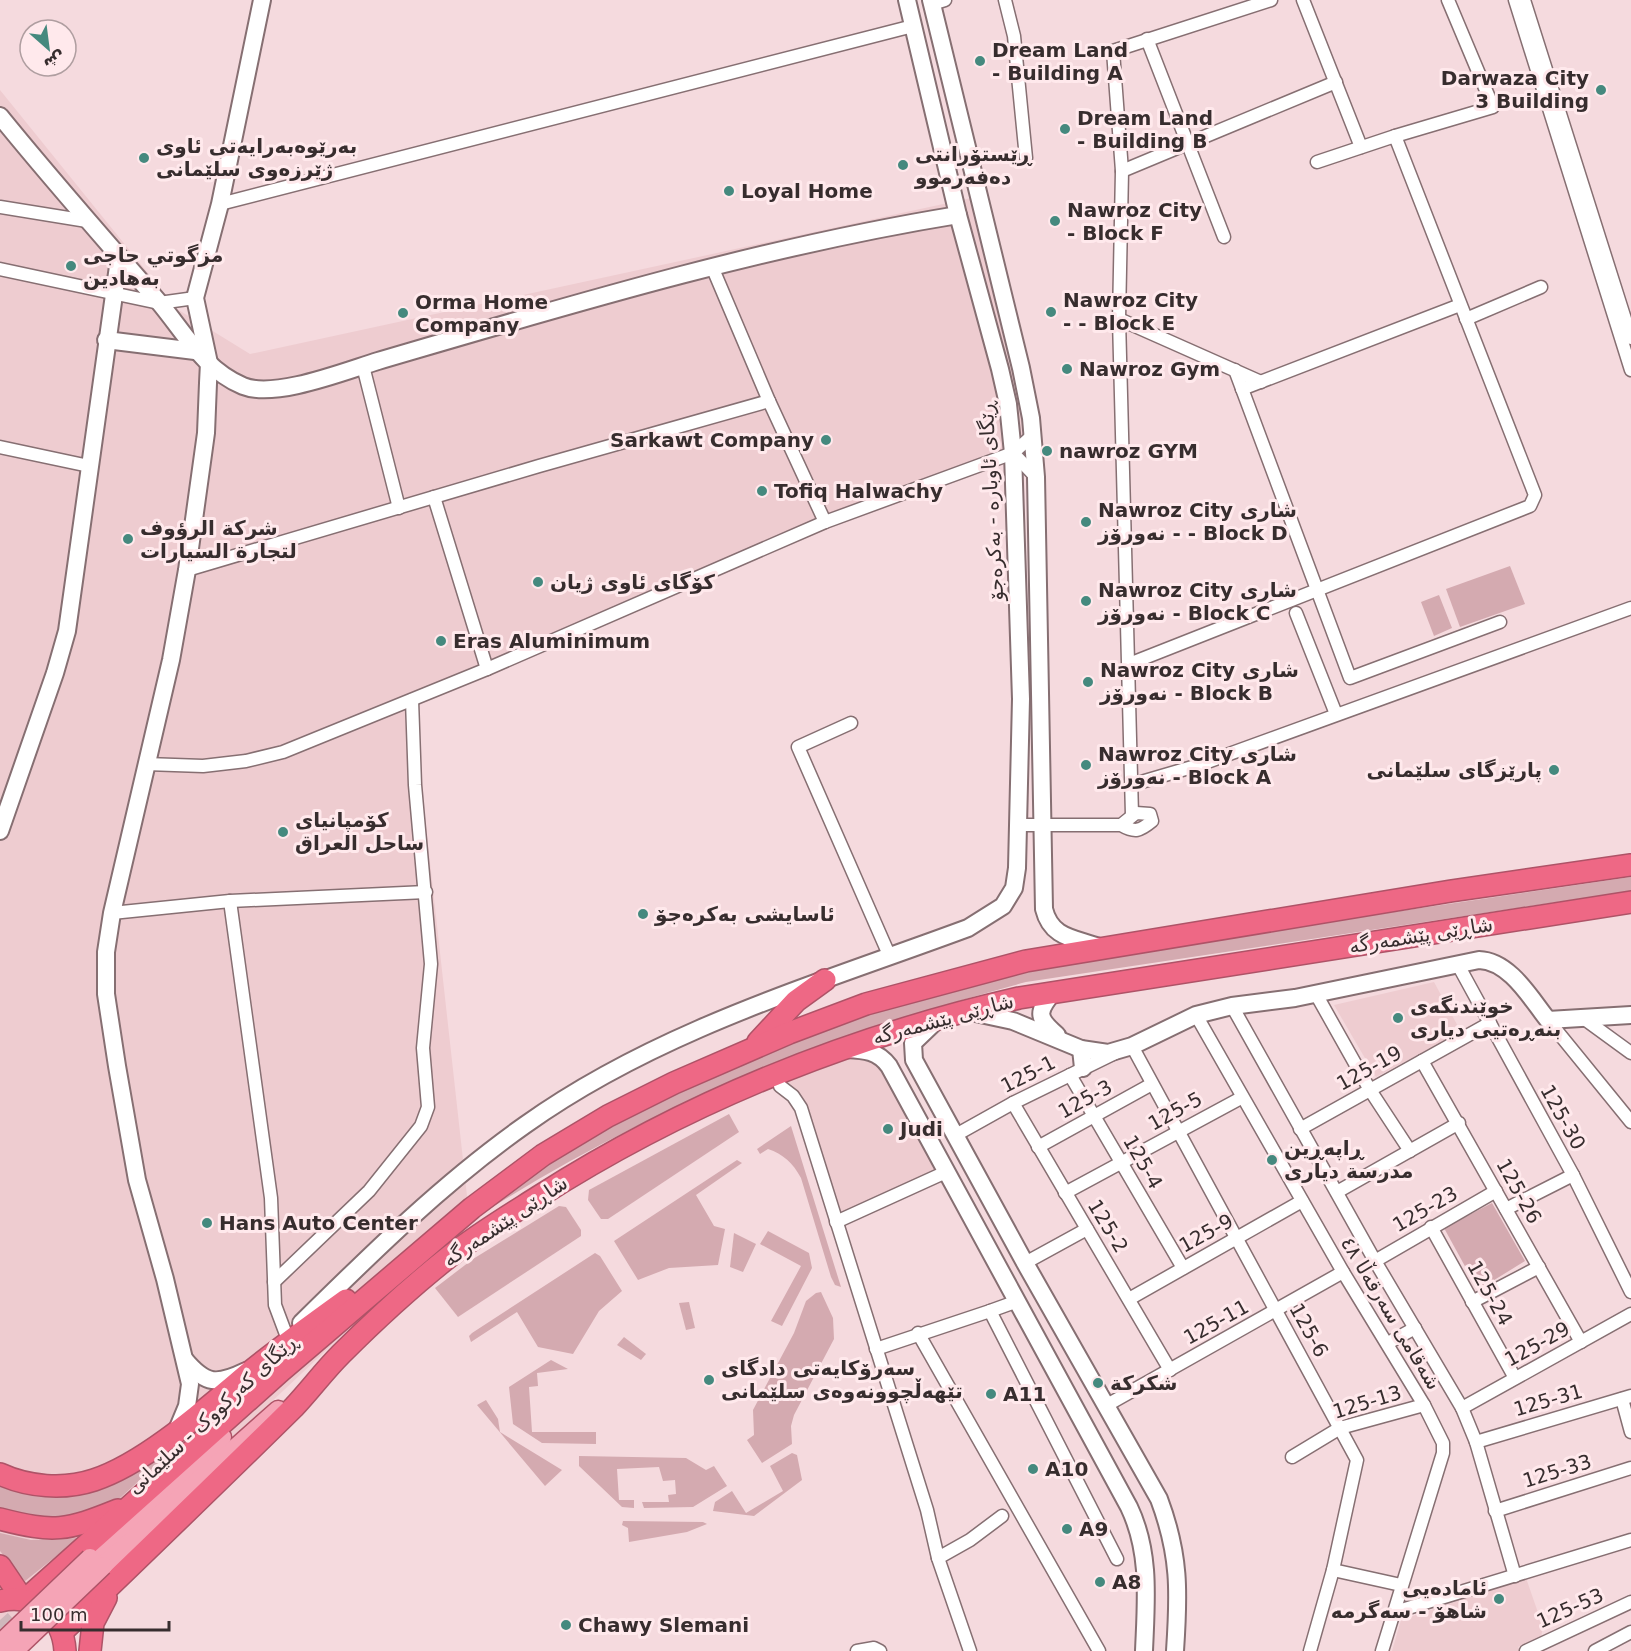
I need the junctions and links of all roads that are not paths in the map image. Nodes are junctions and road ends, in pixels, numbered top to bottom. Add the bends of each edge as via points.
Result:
1 (262, 0) edge
2 (907, 0) edge
3 (1005, 0) edge
4 (1271, 0) edge
5 (1303, 0) edge
6 (1448, 0) edge
7 (1515, 0) edge
8 (1524, 0) edge
9 (936, 1) edge
10 (913, 26) junction
11 (1147, 39) junction
12 (1336, 82) junction
13 (0, 116) edge
14 (1395, 136) junction
15 (1187, 142) junction
16 (1361, 147) junction
17 (1026, 158) dead end
18 (1317, 162) dead end
19 (1122, 171) junction
20 (220, 204) junction
21 (0, 207) edge
22 (958, 215) junction
23 (87, 221) junction
24 (1224, 237) dead end
25 (115, 254) junction
26 (0, 269) edge
27 (713, 269) junction
28 (1541, 287) dead end
29 (109, 292) junction
30 (195, 298) junction
31 (159, 303) junction
32 (1460, 305) junction
33 (1119, 319) junction
34 (1466, 319) junction
35 (1631, 338) edge
36 (106, 340) junction
37 (195, 351) junction
38 (209, 363) junction
39 (363, 366) junction
40 (1235, 370) junction
41 (1631, 370) edge
42 (1261, 382) junction
43 (1242, 389) junction
44 (769, 401) junction
45 (1011, 420) junction
46 (1032, 426) junction
47 (0, 447) edge
48 (1013, 453) junction
49 (84, 465) junction
50 (1036, 483) junction
51 (1015, 488) junction
52 (434, 497) junction
53 (399, 508) junction
54 (825, 522) junction
55 (187, 570) junction
56 (1316, 591) junction
57 (1631, 608) edge
58 (1296, 613) dead end
59 (1500, 622) dead end
60 (1130, 664) junction
61 (487, 669) junction
62 (412, 700) junction
63 (1336, 714) junction
64 (851, 723) dead end
65 (146, 764) junction
66 (1131, 785) junction
67 (1132, 815) junction
68 (1, 818) edge
69 (1018, 825) junction
70 (1044, 825) junction
71 (1121, 825) junction
72 (1631, 865) edge
73 (426, 892) junction
74 (230, 901) junction
75 (1631, 902) edge
76 (112, 913) junction
77 (1099, 947) junction
78 (890, 957) junction
79 (1456, 963) junction
80 (825, 980) junction
81 (1054, 991) junction
82 (1316, 994) junction
83 (1232, 1006) junction
84 (962, 1011) junction
85 (1196, 1015) junction
86 (1631, 1015) edge
87 (940, 1018) junction
88 (1583, 1018) junction
89 (1548, 1020) junction
90 (1490, 1023) junction
91 (908, 1027) junction
92 (1074, 1046) junction
93 (844, 1048) junction
94 (1127, 1048) junction
95 (865, 1050) junction
96 (746, 1051) junction
97 (1631, 1053) edge
98 (1422, 1061) junction
99 (1077, 1071) junction
100 (1152, 1084) junction
101 (780, 1086) junction
102 (1370, 1089) junction
103 (1241, 1098) junction
104 (1013, 1103) junction
105 (943, 1115) junction
106 (1094, 1116) junction
107 (1631, 1122) edge
108 (1459, 1123) junction
109 (921, 1125) junction
110 (1300, 1129) junction
111 (1179, 1132) junction
112 (954, 1136) junction
113 (1038, 1148) junction
114 (1410, 1151) junction
115 (1121, 1163) junction
116 (946, 1172) junction
117 (1573, 1175) junction
118 (1496, 1191) junction
119 (1337, 1192) junction
120 (1065, 1193) junction
121 (1302, 1201) junction
122 (472, 1208) junction
123 (1506, 1209) junction
124 (836, 1222) junction
125 (1431, 1227) junction
126 (1087, 1229) junction
127 (483, 1231) junction
128 (1236, 1238) junction
129 (1024, 1259) junction
130 (1375, 1261) junction
131 (1539, 1267) junction
132 (1183, 1268) junction
133 (1343, 1272) junction
134 (274, 1282) junction
135 (1631, 1292) edge
136 (1129, 1299) junction
137 (364, 1301) junction
138 (1015, 1302) junction
139 (1472, 1302) junction
140 (1276, 1310) junction
141 (990, 1311) junction
142 (1631, 1314) edge
143 (1415, 1328) junction
144 (918, 1333) junction
145 (287, 1337) junction
146 (1581, 1342) junction
147 (1388, 1343) junction
148 (876, 1349) junction
149 (186, 1360) junction
150 (258, 1366) junction
151 (1170, 1370) junction
152 (1515, 1378) junction
153 (1626, 1398) edge
154 (1107, 1405) junction
155 (1424, 1405) junction
156 (1462, 1408) junction
157 (1340, 1428) junction
158 (177, 1430) junction
159 (1631, 1432) edge
160 (1476, 1442) junction
161 (1292, 1457) dead end
162 (1631, 1468) edge
163 (0, 1474) edge
164 (132, 1504) junction
165 (1495, 1511) junction
166 (1002, 1516) dead end
167 (0, 1519) edge
168 (1631, 1540) edge
169 (938, 1558) junction
170 (1116, 1559) dead end
171 (0, 1566) edge
172 (95, 1566) junction
173 (1333, 1570) junction
174 (1515, 1576) junction
175 (1401, 1585) junction
176 (24, 1600) junction
177 (0, 1601) edge
178 (1631, 1602) edge
179 (1395, 1612) junction
180 (1631, 1632) edge
181 (0, 1644) edge
182 (66, 1644) edge
183 (14, 1651) edge
184 (90, 1651) edge
185 (857, 1651) edge
186 (880, 1651) edge
187 (970, 1651) edge
188 (1099, 1651) edge
189 (1144, 1651) edge
190 (1175, 1651) edge
191 (1310, 1651) edge
192 (1382, 1651) edge
193 (1525, 1651) edge
194 (1595, 1651) edge

1 - 20 street
2 - 10 street, ڕێگای ئاوبارە - بەکرەجۆ
3 - 17 street via 1014,36
4 - 11 street
5 - 12 street
6 - 14 street via 1493,107
7 - 41 street
8 - 35 street
9 - 46 street
10 - 20 street
10 - 22 street, ڕێگای ئاوبارە - بەکرەجۆ
11 - 15 street
11 - 19 street via 1113,51
12 - 15 street
12 - 16 street
13 - 23 street
14 - 16 street
14 - 32 street
15 - 19 street
15 - 24 street
16 - 18 street
19 - 33 street
20 - 30 street
21 - 23 street
22 - 27 street via 873,229
22 - 45 street, ڕێگای ئاوبارە - بەکرەجۆ
23 - 25 street
25 - 29 street
25 - 31 street
26 - 29 street
27 - 39 street via 576,303
27 - 44 street
28 - 34 street
29 - 31 street
29 - 36 street
29 - 49 street
30 - 31 street
30 - 38 street
31 - 37 street
32 - 34 street
32 - 42 street
33 - 40 street
33 - 60 street
34 - 56 street via 1535,495 1530,506
36 - 37 street
36 - 49 street
37 - 38 street
38 - 39 street via 225,377 256,389 303,383
38 - 55 street via 206,433
39 - 53 street
40 - 42 street
40 - 43 street
42 - 43 street
43 - 56 street
44 - 52 street
44 - 54 street
45 - 46 street
45 - 48 street, ڕێگای ئاوبارە - بەکرەجۆ
46 - 48 street
46 - 50 street
47 - 49 street
48 - 50 street
48 - 51 street, ڕێگای ئاوبارە - بەکرەجۆ
48 - 54 street
49 - 68 street via 58,650
50 - 51 street
50 - 70 street
51 - 69 street, ڕێگای ئاوبارە - بەکرەجۆ via 1021,699
52 - 53 street
52 - 61 street
53 - 55 street
54 - 61 street
55 - 65 street
56 - 59 street via 1350,678
56 - 60 street
57 - 63 street
58 - 63 street
60 - 66 street
61 - 62 street
62 - 65 street via 267,756 203,766
62 - 73 street via 415,785
63 - 66 street via 1199,765
64 - 78 street via 798,747
65 - 76 street
66 - 67 street
67 - 71 street
67 - 71 street via 1138,812 1151,817 1138,831
69 - 70 street
69 - 78 street, ڕێگای ئاوبارە - بەکرەجۆ via 1017,868 1009,898 995,913 968,928
70 - 71 street
70 - 77 street via 1043,901 1048,922 1064,937
72 - 77 highway, شاڕێی پێشمەرگە
73 - 74 street
73 - 134 street via 431,964 423,1048 428,1107 421,1126 369,1191
74 - 76 street
74 - 134 street via 271,1198
75 - 81 highway, شاڕێی پێشمەرگە
76 - 149 street via 106,952 106,994 117,1066 138,1180
77 - 96 highway, شاڕێی پێشمەرگە via 943,981 866,1004
78 - 80 street, ڕێگای ئاوبارە - بەکرەجۆ
79 - 82 street
79 - 89 street via 1496,963
79 - 90 street, 125-30
80 - 96 highway via 796,1001
80 - 145 street, ڕێگای ئاوبارە - بەکرەجۆ via 660,1047 526,1124 457,1177
81 - 84 highway, شاڕێی پێشمەرگە
81 - 92 street via 1042,1005 1040,1015 1044,1024
82 - 83 street
82 - 102 street
83 - 85 street
83 - 110 street
84 - 87 highway, شاڕێی پێشمەرگە
84 - 92 street via 1013,1022
85 - 94 street
85 - 103 street, شەقامی سەرقەڵا ٤٨
86 - 88 street
87 - 91 highway, شاڕێی پێشمەرگە
87 - 105 street via 915,1041 912,1052
88 - 89 street
88 - 97 street
89 - 107 street
90 - 98 street, 125-19
90 - 117 street, 125-30
91 - 93 highway, شاڕێی پێشمەرگە
91 - 95 highway
92 - 94 street via 1094,1052
92 - 99 street
93 - 95 street
93 - 127 highway, شاڕێی پێشمەرگە via 761,1080 652,1131
94 - 99 street, 125-1
94 - 100 street, 125-6
95 - 101 highway
95 - 109 street via 884,1060
96 - 122 highway, شاڕێی پێشمەرگە via 608,1116 543,1155
98 - 102 street, 125-19
98 - 108 street, 125-26
99 - 104 street, 125-1
99 - 106 street, 125-4
100 - 106 street, 125-3
100 - 111 street, 125-6
101 - 124 street via 801,1108
101 - 127 highway via 660,1141 533,1212
102 - 110 street, 125-19
102 - 114 street
103 - 111 street, 125-5
103 - 121 street, شەقامی سەرقەڵا ٤٨
104 - 112 street, 125-1
104 - 113 street, 125-2
105 - 109 street
105 - 112 street
106 - 113 street, 125-3
106 - 115 street, 125-4
108 - 114 street
108 - 118 street, 125-26
109 - 116 street
110 - 119 street
111 - 115 street, 125-5
111 - 128 street, 125-6
112 - 129 street
113 - 120 street, 125-2
114 - 119 street
115 - 120 street, 125-5
115 - 132 street, 125-4
116 - 124 street
116 - 138 street
117 - 123 street
117 - 135 street, 125-30
118 - 123 street, 125-26
118 - 125 street, 125-23
119 - 130 street
120 - 126 street, 125-2
121 - 128 street, 125-9
121 - 133 street, شەقامی سەرقەڵا ٤٨
122 - 137 highway, شاڕێی پێشمەرگە
122 - 150 highway
123 - 131 street, 125-26
124 - 148 street
125 - 130 street, 125-23
125 - 139 street, 125-24
126 - 129 street
126 - 136 street, 125-2
127 - 172 highway, شاڕێی پێشمەرگە via 340,1354 297,1404
128 - 132 street, 125-9
128 - 140 street, 125-6
129 - 154 street
130 - 143 street
131 - 139 street
131 - 146 street, 125-26
132 - 136 street, 125-9
133 - 140 street, 125-11
133 - 147 street, شەقامی سەرقەڵا ٤٨
134 - 145 street via 275,1305
136 - 151 street, 125-2
137 - 164 highway, شاڕێی پێشمەرگە
137 - 172 main road, ڕێگای کەرکووک - سلێمانی via 177,1480
138 - 141 street
138 - 189 street via 1138,1528 1147,1580
139 - 152 street, 125-24
140 - 151 street, 125-11
140 - 157 street, 125-6
141 - 144 street
141 - 170 street
142 - 146 street, 125-29
143 - 147 street
143 - 156 street
144 - 148 street
144 - 188 street
145 - 150 street, ڕێگای ئاوبارە - بەکرەجۆ
146 - 152 street, 125-29
147 - 155 street, شەقامی سەرقەڵا ٤٨
148 - 169 street via 927,1510
149 - 150 street via 201,1378 214,1381
149 - 158 street via 190,1384 187,1406
150 - 158 highway
151 - 154 street, 125-11
152 - 156 street, 125-29
153 - 159 street
153 - 160 street, 125-31
154 - 190 street via 1151,1480 1172,1536 1179,1590
155 - 157 street, 125-13
155 - 175 street, شەقامی سەرقەڵا ٤٨ via 1443,1443 1443,1453
156 - 160 street
157 - 161 street, 125-13
157 - 173 street, 125-6 via 1358,1460
158 - 163 highway via 124,1466 78,1484 42,1485
160 - 165 street
162 - 165 street, 125-33
164 - 167 highway via 76,1526 43,1530
164 - 172 highway, شاڕێی پێشمەرگە
165 - 174 street
166 - 169 street
168 - 174 street
169 - 187 street
171 - 176 highway
172 - 176 highway
172 - 181 main road, bridge
172 - 182 highway
172 - 183 main road, bridge
172 - 184 highway
173 - 175 street
173 - 191 street, 125-6
174 - 179 street
175 - 179 street, شەقامی سەرقەڵا ٤٨
176 - 177 highway
176 - 182 highway via 50,1613
178 - 193 street, 125-53
179 - 192 street, شەقامی سەرقەڵا ٤٨
180 - 194 street
185 - 186 street

